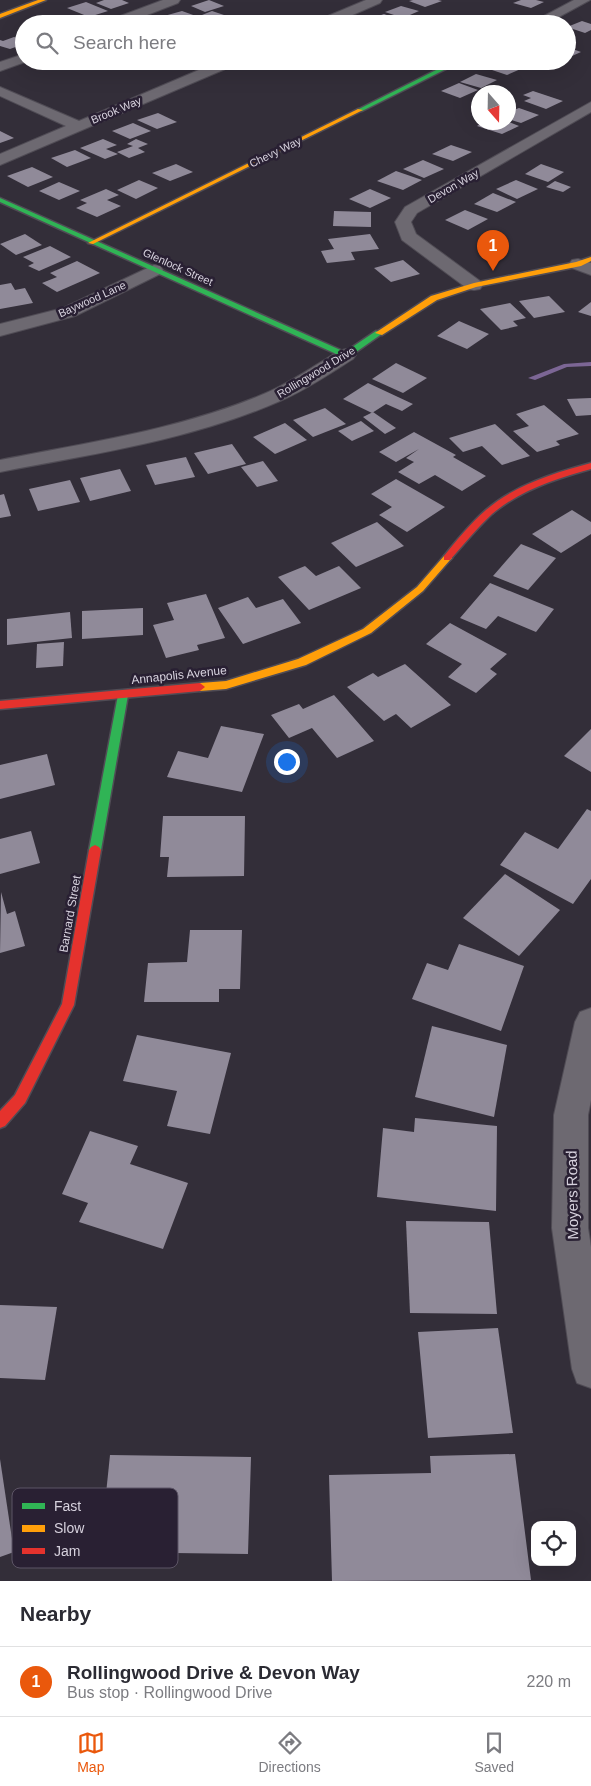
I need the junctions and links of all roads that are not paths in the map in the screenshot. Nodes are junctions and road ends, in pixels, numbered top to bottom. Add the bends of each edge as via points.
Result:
1 (43, 0) edge
2 (174, 0) edge
3 (376, 0) edge
4 (584, 0) edge
5 (135, 15) edge
6 (342, 15) edge
7 (553, 15) edge
8 (0, 16) edge
9 (15, 61) edge
10 (0, 67) edge
11 (211, 70) edge
12 (441, 70) edge
13 (0, 91) edge
14 (591, 106) edge
15 (78, 126) junction
16 (0, 160) edge
17 (0, 200) edge
18 (91, 242) junction
19 (587, 264) edge
20 (154, 270) junction
21 (474, 285) junction
22 (0, 330) edge
23 (346, 355) junction
24 (0, 466) edge
25 (591, 466) edge
26 (123, 695) junction
27 (0, 705) edge
28 (591, 1022) edge
29 (0, 1120) edge
30 (591, 1369) edge

1 - 8 street
2 - 5 street
3 - 6 street
4 - 7 street
9 - 10 street
11 - 15 street, Brook Way
12 - 18 street, Chevy Way
13 - 15 street
14 - 21 street, Devon Way via 410,210 403,222 408,236
15 - 16 street, Brook Way
17 - 18 street, Glenlock Street
18 - 20 street, Glenlock Street
19 - 21 street, Rollingwood Drive
20 - 22 street, Baywood Lane via 70,312
20 - 23 street, Glenlock Street
21 - 23 street, Rollingwood Drive via 434,298
23 - 24 street, Rollingwood Drive via 274,397 221,416 162,433
25 - 26 street, Annapolis Avenue via 546,479 498,505 473,528 420,589 367,631 302,662 226,685
26 - 27 street, Annapolis Avenue
26 - 29 street, Barnard Street via 68,1005 20,1099
28 - 30 street, Moyers Road via 571,1115 570,1228

